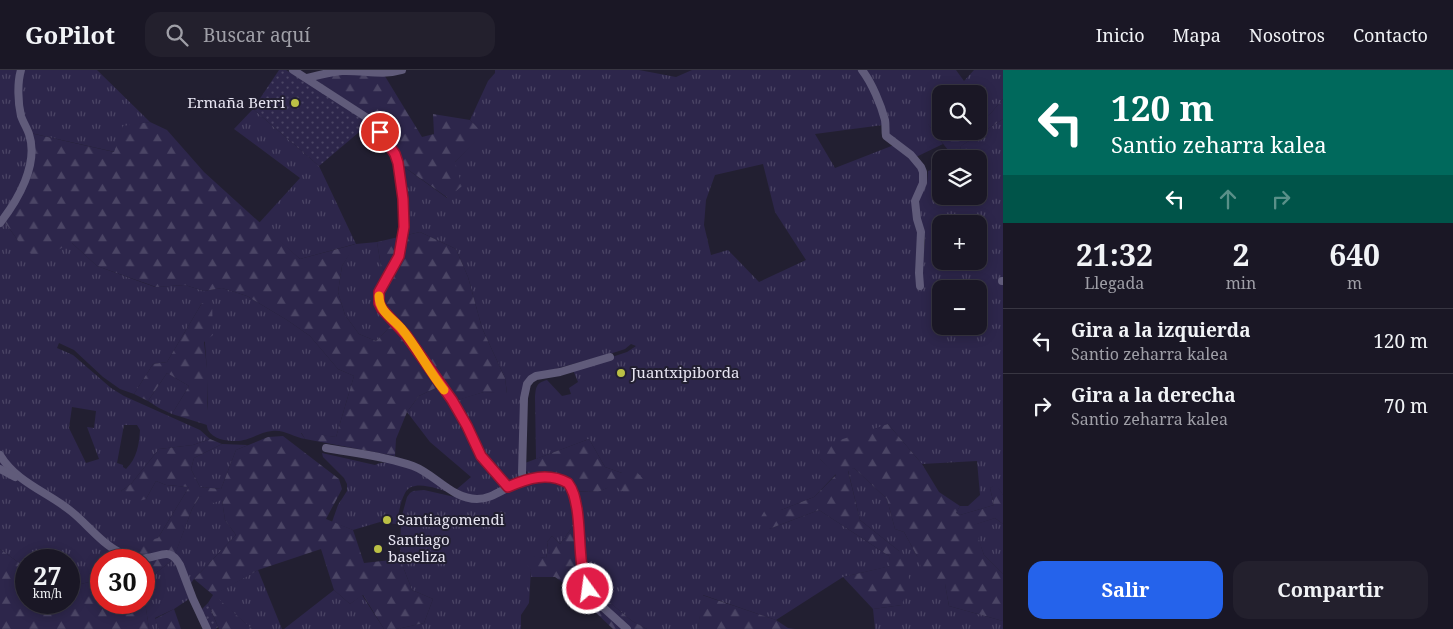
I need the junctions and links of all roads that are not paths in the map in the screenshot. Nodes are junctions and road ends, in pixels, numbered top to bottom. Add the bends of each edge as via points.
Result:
1 (293, 70) edge
2 (402, 70) edge
3 (862, 70) edge
4 (19, 72) edge
5 (310, 80) junction
6 (0, 223) edge
7 (920, 286) dead end
8 (610, 357) dead end
9 (326, 448) dead end
10 (0, 455) edge
11 (0, 469) edge
12 (524, 480) junction
13 (28, 483) junction
14 (508, 487) junction
15 (207, 629) edge
16 (627, 629) edge

1 - 5 street
2 - 5 street via 376,73 342,71 325,73
3 - 7 street via 871,84 885,122 886,136 911,155 923,172 923,183 915,201 922,238
4 - 6 street via 21,117 29,134 31,155 18,195
5 - 14 street via 372,121 395,154 404,227 399,256 379,292 379,303 456,406 481,456
8 - 12 street via 531,379 524,398
9 - 14 street via 414,467 468,498 488,497
10 - 13 street
11 - 13 street
12 - 14 street
12 - 16 street via 542,477 568,483 579,521 584,580 596,601
13 - 15 street via 73,512 120,553 145,559 171,554 180,565

